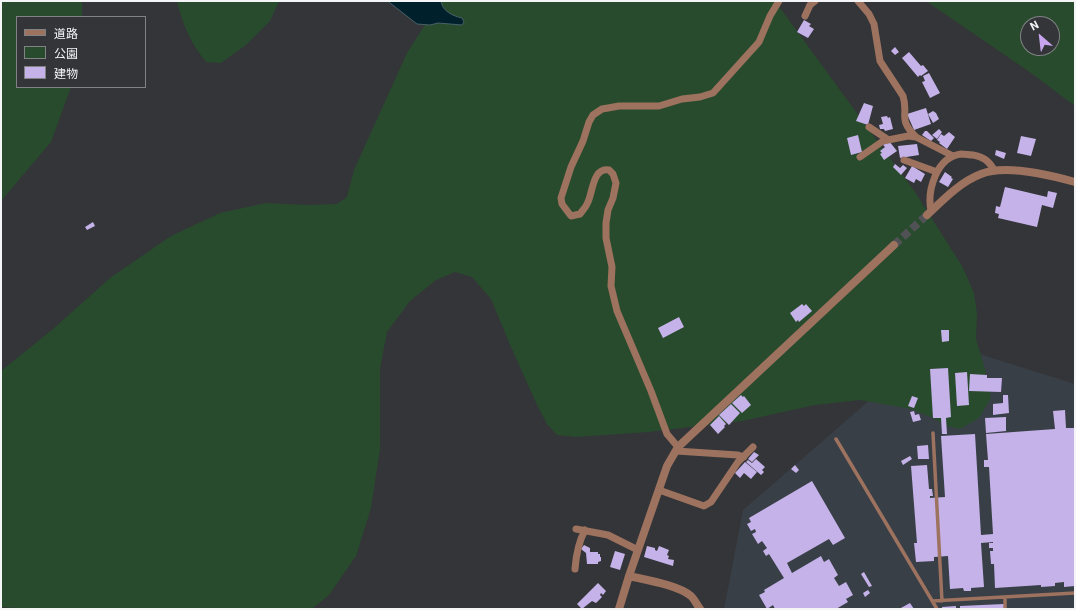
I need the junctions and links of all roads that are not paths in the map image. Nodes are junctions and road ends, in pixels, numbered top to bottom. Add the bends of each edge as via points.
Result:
1 (779, 1) edge
2 (815, 1) edge
3 (858, 1) edge
4 (805, 16) dead end
5 (869, 126) dead end
6 (916, 136) junction
7 (887, 139) junction
8 (953, 156) junction
9 (860, 157) dead end
10 (904, 160) dead end
11 (994, 170) junction
12 (937, 172) junction
13 (1075, 182) edge
14 (929, 213) joint
15 (894, 245) tunnel mouth
16 (933, 433) dead end
17 (836, 438) dead end
18 (753, 447) dead end
19 (677, 449) junction
20 (744, 457) junction
21 (659, 490) junction
22 (576, 529) dead end
23 (586, 530) junction
24 (638, 550) junction
25 (575, 569) dead end
26 (629, 576) junction
27 (1075, 593) edge
28 (1005, 598) junction
29 (932, 601) junction
30 (942, 601) junction
31 (619, 609) edge
32 (700, 609) edge
33 (937, 609) edge
34 (1006, 609) edge

1 - 19 street via 759,42 713,93 659,106 619,106 602,109 593,115 561,198 570,216 580,214 588,204 592,185 599,173 606,169 615,177 613,198 608,210 606,238 612,267 611,286 616,311 667,434
2 - 4 street
3 - 6 street via 874,24 880,61 903,96 904,120
5 - 7 street
6 - 7 street
6 - 8 street
7 - 9 street
8 - 11 street via 961,154 985,158
8 - 12 street
10 - 12 street
11 - 13 street via 1043,174
11 - 14 street via 968,180
12 - 14 street via 931,188
15 - 19 street
16 - 30 lane
17 - 29 lane
18 - 20 street
19 - 20 street
19 - 21 street via 667,466
20 - 21 street via 711,502 704,506
21 - 24 street
22 - 23 street
23 - 24 street via 608,535
23 - 25 street via 580,539
24 - 26 street
26 - 31 street
26 - 32 street via 669,586 685,593 691,596
27 - 28 lane
28 - 30 lane
28 - 34 lane
29 - 30 lane
29 - 33 lane

